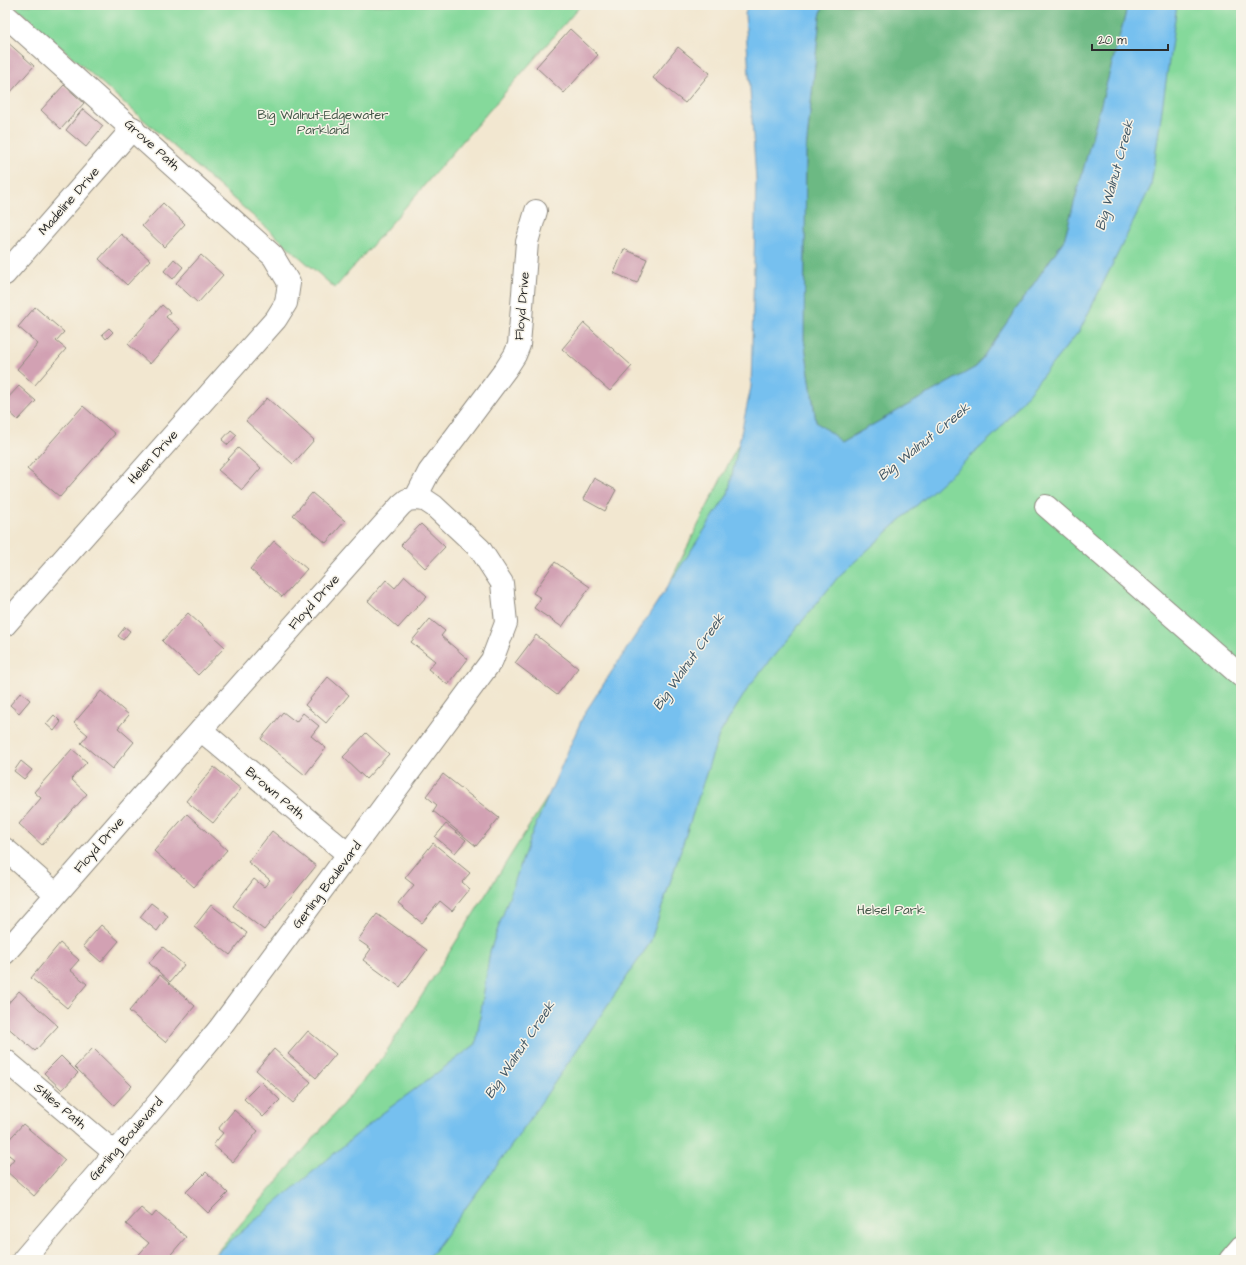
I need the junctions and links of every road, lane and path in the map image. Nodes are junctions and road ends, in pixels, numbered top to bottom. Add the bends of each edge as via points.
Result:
1 (5, 15) edge
2 (133, 128) junction
3 (536, 211) dead end
4 (5, 274) edge
5 (289, 283) joint
6 (415, 499) junction
7 (1046, 506) dead end
8 (5, 625) edge
9 (1241, 676) edge
10 (201, 730) junction
11 (5, 849) edge
12 (349, 856) junction
13 (56, 894) junction
14 (5, 953) edge
15 (5, 1060) edge
16 (114, 1152) junction
17 (1241, 1247) edge
18 (23, 1260) edge
19 (1230, 1260) edge

1 - 2 street, Grove Path
2 - 4 street, Madeline Drive
2 - 5 street, Grove Path via 273,256
3 - 6 street, Floyd Drive via 527,242 519,345 515,355 429,472
5 - 8 street, Helen Drive via 286,302 276,319
6 - 10 street, Floyd Drive via 407,500 401,505
6 - 12 street, Gerling Boulevard via 425,500 434,506 480,549 502,583 506,623 492,660
7 - 9 street
10 - 12 street, Brown Path
10 - 13 street, Floyd Drive
11 - 13 street
12 - 16 street, Gerling Boulevard via 219,1029
13 - 14 street, Floyd Drive
15 - 16 street, Stiles Path
16 - 18 street, Gerling Boulevard
17 - 19 street

